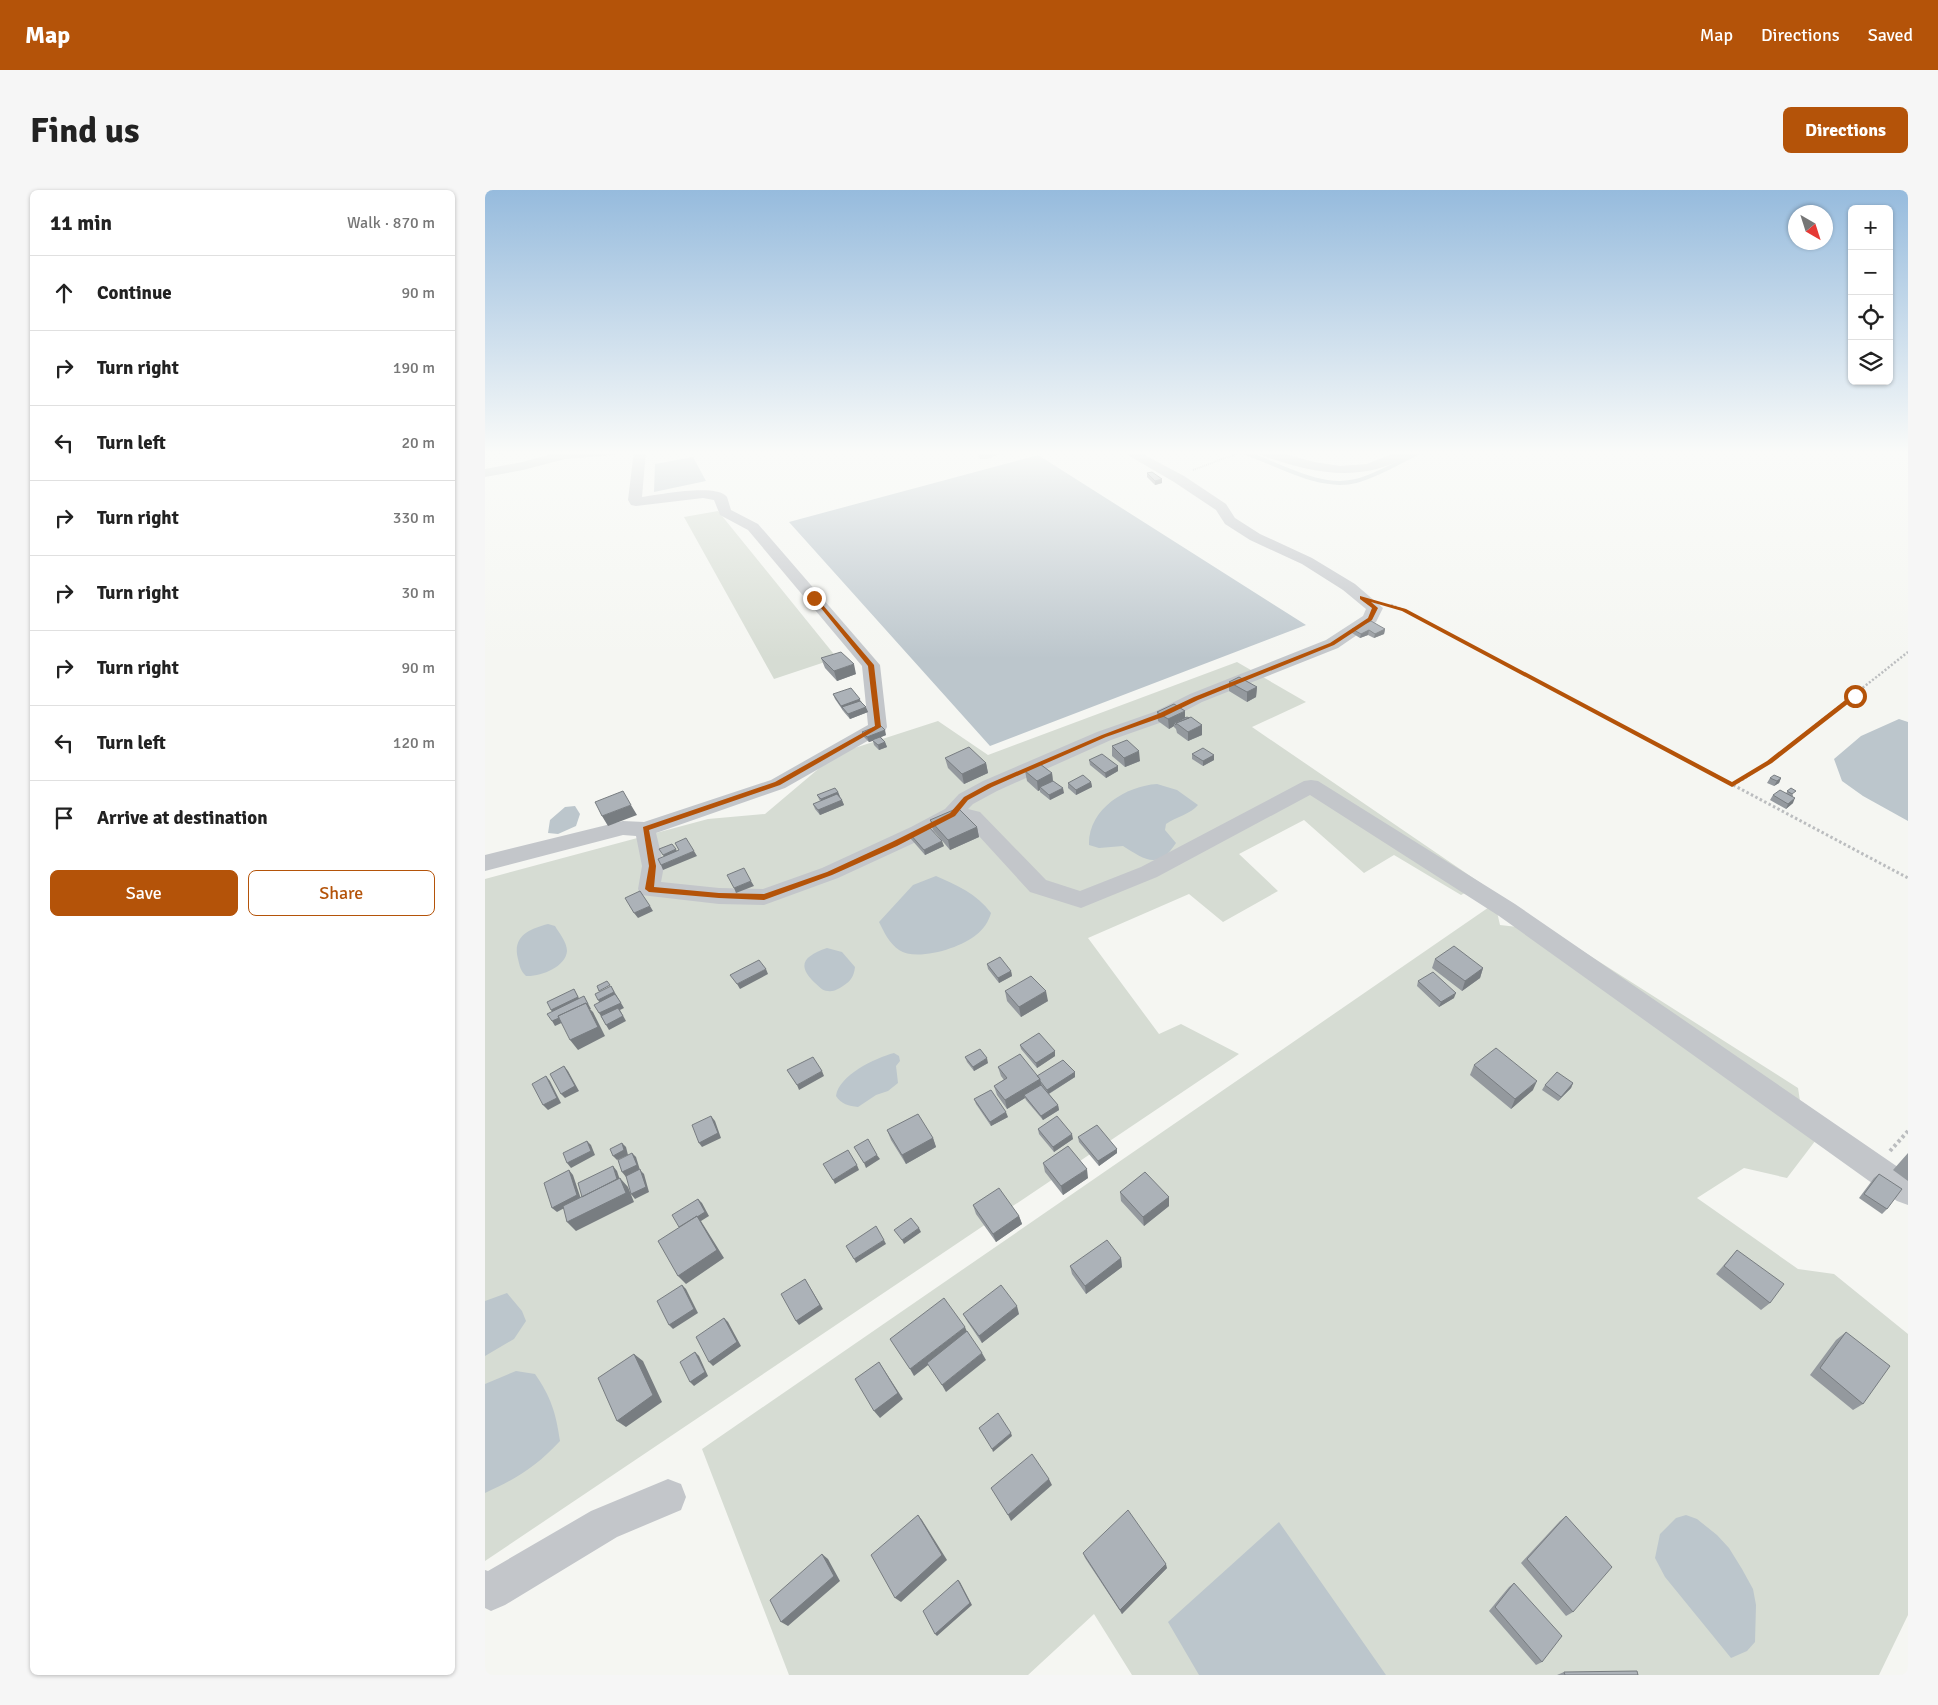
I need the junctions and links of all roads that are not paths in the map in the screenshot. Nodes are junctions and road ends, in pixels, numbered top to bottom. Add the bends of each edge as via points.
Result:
1 (740, 520) edge
2 (1230, 520) edge
3 (953, 814) junction
4 (645, 829) junction
5 (485, 863) edge
6 (1908, 1191) edge
7 (668, 1497) dead end
8 (485, 1589) edge

1 - 4 street via 753,527 871,665 878,727 777,784
2 - 3 street via 1255,538 1307,561 1362,597 1375,608 1371,619 1332,644 990,786 966,799
3 - 4 street via 830,873 764,897 649,889 653,866
3 - 6 street via 973,817 1038,886 1081,900 1149,872 1311,786 1507,910
4 - 5 street via 623,828
7 - 8 street via 604,1524 491,1591

